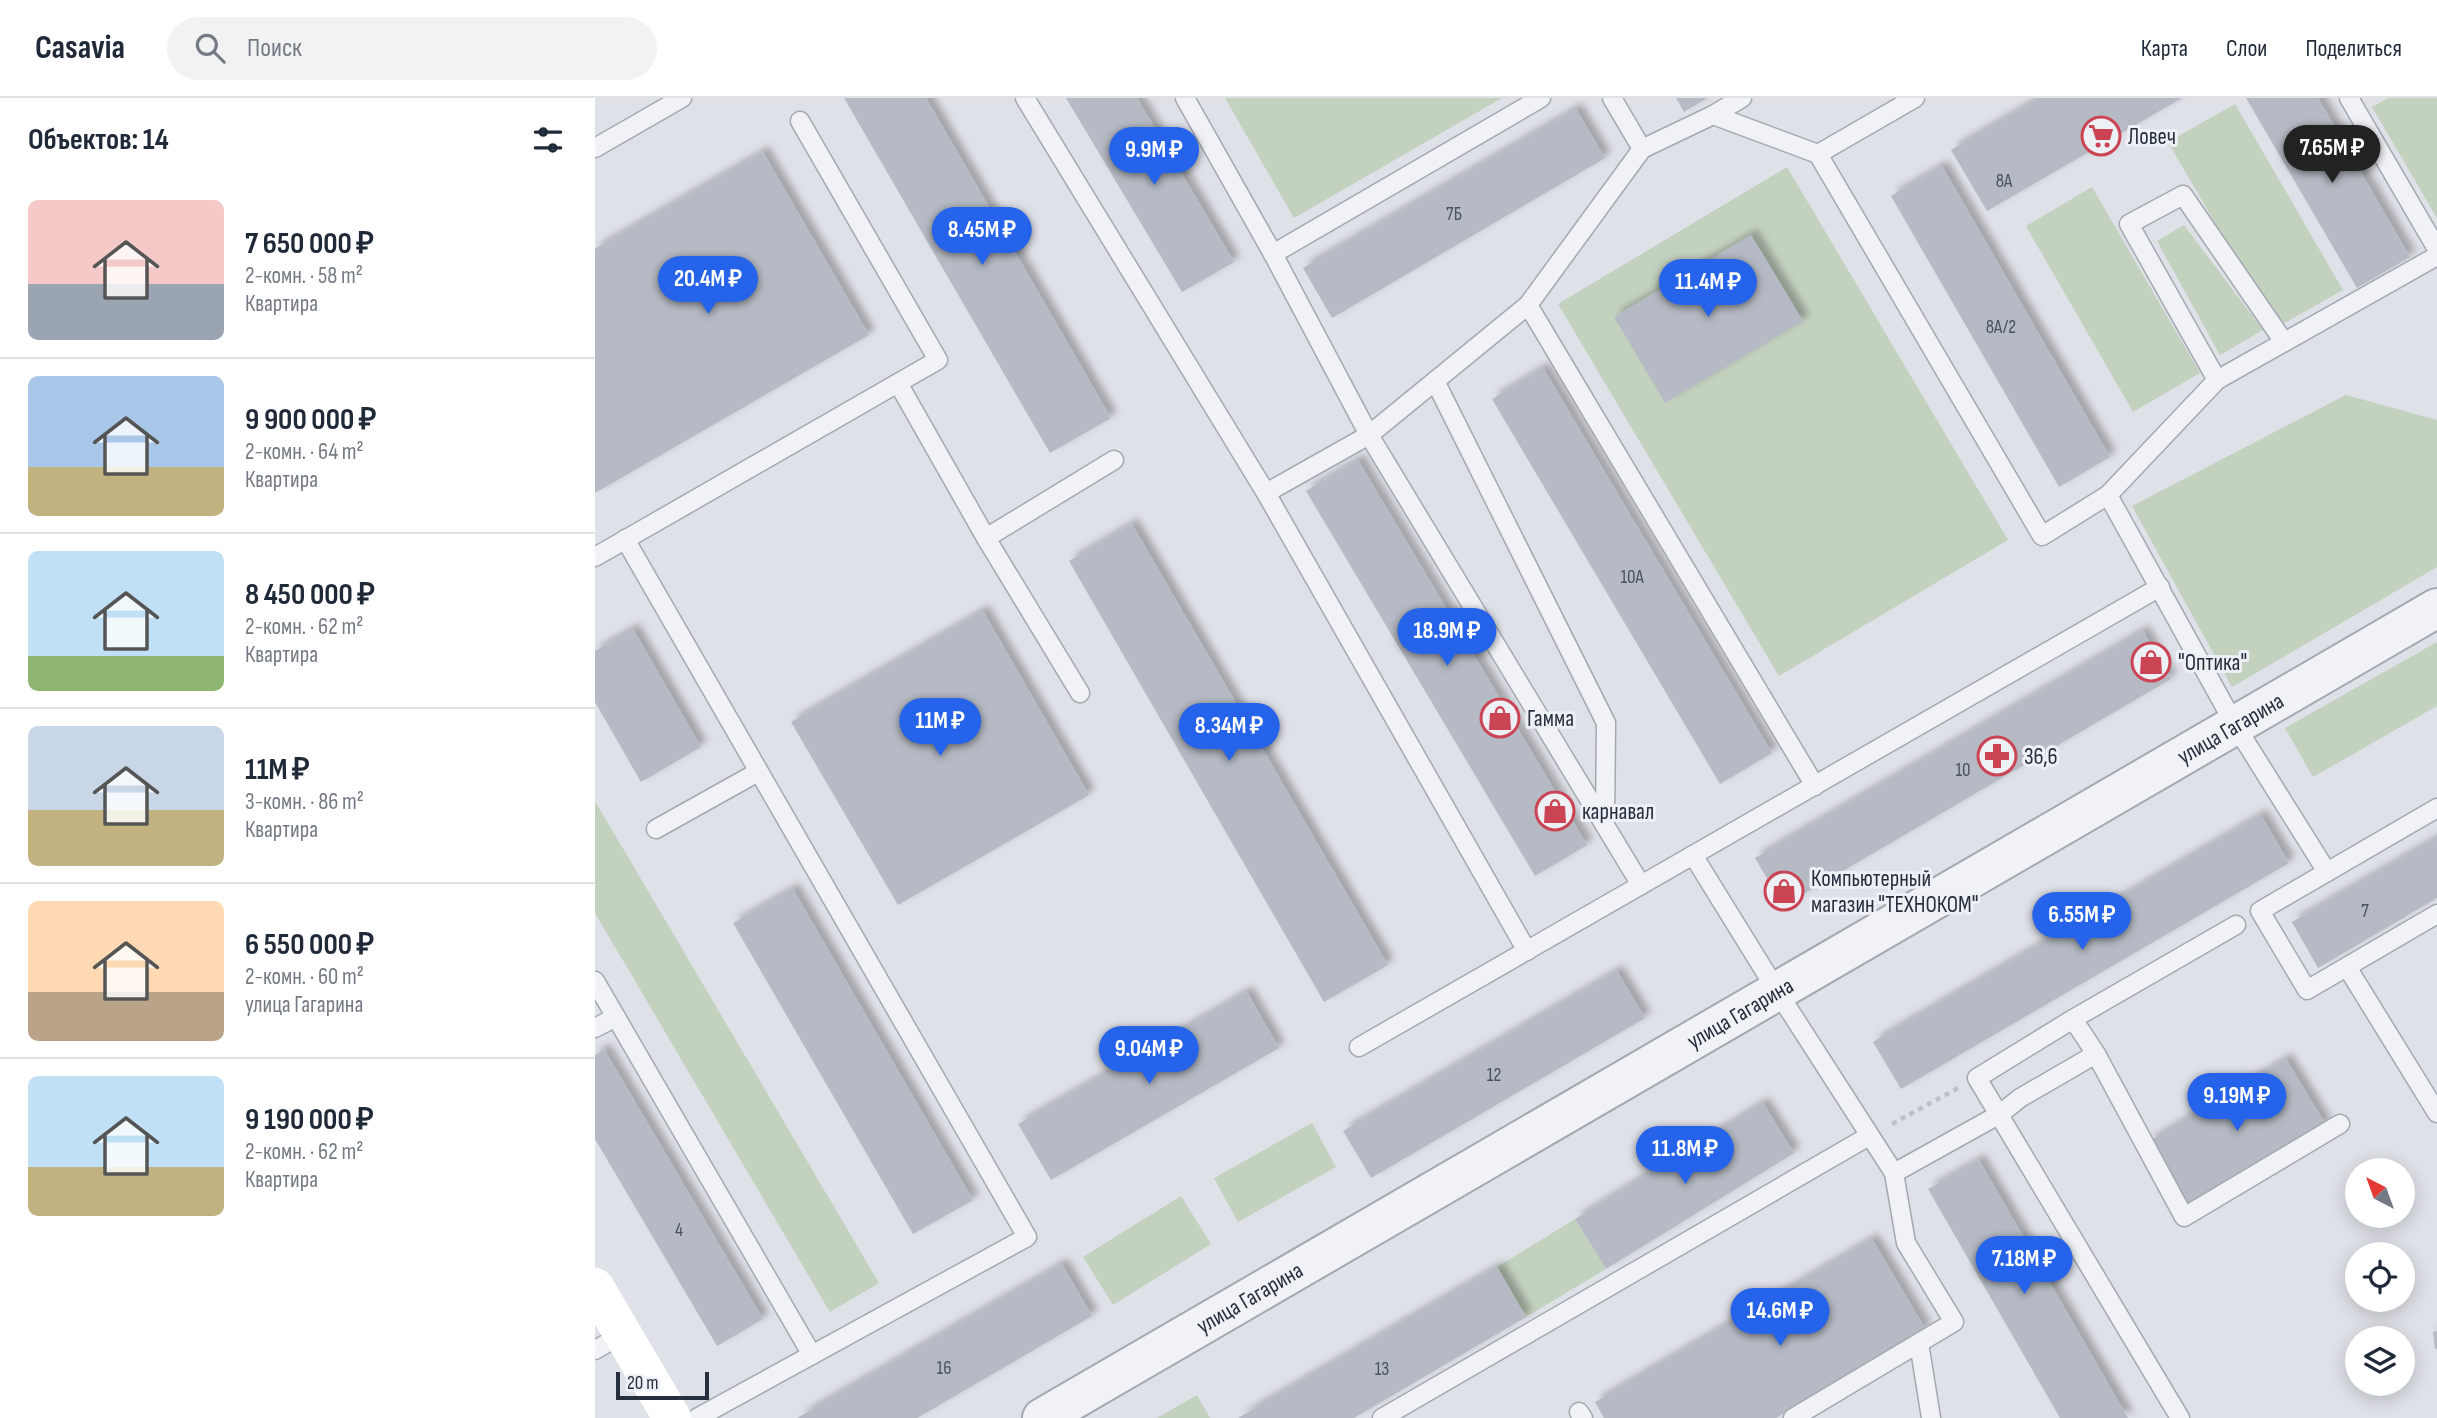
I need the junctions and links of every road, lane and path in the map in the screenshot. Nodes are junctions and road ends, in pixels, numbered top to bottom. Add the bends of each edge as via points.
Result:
1 (682, 98) edge
2 (1025, 98) edge
3 (1185, 98) edge
4 (1541, 98) edge
5 (1612, 98) edge
6 (1742, 98) edge
7 (1916, 98) edge
8 (2349, 98) edge
9 (1713, 115) junction
10 (800, 121) dead end
11 (595, 148) edge
12 (1643, 149) junction
13 (1818, 154) junction
14 (2437, 249) edge
15 (1273, 254) junction
16 (2437, 256) edge
17 (1528, 305) junction
18 (2284, 342) junction
19 (2217, 380) junction
20 (1435, 381) junction
21 (898, 383) junction
22 (1369, 435) junction
23 (1114, 460) dead end
24 (1266, 493) junction
25 (2108, 495) junction
26 (986, 538) junction
27 (625, 539) junction
28 (595, 557) edge
29 (2160, 587) junction
30 (2437, 608) edge
31 (1080, 693) dead end
32 (2235, 725) junction
33 (758, 772) junction
34 (1815, 786) junction
35 (2437, 808) edge
36 (1605, 825) junction
37 (656, 829) dead end
38 (1693, 855) junction
39 (2327, 872) junction
40 (1641, 885) junction
41 (2437, 914) edge
42 (2236, 925) dead end
43 (1527, 951) junction
44 (2347, 967) junction
45 (595, 981) edge
46 (1777, 991) junction
47 (616, 1017) junction
48 (2073, 1019) junction
49 (595, 1028) edge
50 (1359, 1047) dead end
51 (2096, 1054) junction
52 (1977, 1078) junction
53 (2437, 1113) edge
54 (2000, 1114) junction
55 (2340, 1124) dead end
56 (1870, 1136) junction
57 (1894, 1173) junction
58 (595, 1287) edge
59 (609, 1342) edge
60 (1919, 1343) junction
61 (811, 1355) junction
62 (672, 1418) edge
63 (697, 1418) edge
64 (1042, 1418) edge
65 (1382, 1418) edge
66 (1793, 1418) edge
67 (1931, 1418) edge
68 (2180, 1418) edge

1 - 11 lane
2 - 24 lane
3 - 15 lane
4 - 15 lane
5 - 12 lane
6 - 9 lane
7 - 13 lane
8 - 14 lane
9 - 12 lane
9 - 13 lane
10 - 21 lane via 938,360
12 - 17 lane
13 - 25 lane via 2042,536
15 - 22 lane
16 - 18 lane
17 - 20 lane
17 - 34 lane
18 - 19 lane
18 - 19 lane via 2183,195 2129,224
19 - 25 lane
20 - 22 lane
20 - 36 lane via 1606,723
21 - 26 lane
21 - 27 lane
22 - 24 lane
22 - 36 lane
23 - 26 lane
24 - 43 lane
25 - 29 lane
26 - 31 lane
27 - 28 lane
27 - 33 lane
29 - 32 lane
29 - 34 lane
30 - 32 street, улица Гагарина
32 - 39 lane
32 - 46 street, улица Гагарина
33 - 37 lane
33 - 61 lane via 1027,1237
34 - 38 lane
35 - 39 lane
36 - 40 lane
38 - 40 lane
38 - 46 lane
39 - 44 lane via 2260,911 2307,990
40 - 43 lane
41 - 44 lane
42 - 48 lane
43 - 50 lane
44 - 53 lane
45 - 47 lane
46 - 56 lane
46 - 64 street, улица Гагарина
47 - 49 lane
47 - 61 lane
48 - 51 lane
48 - 52 lane
51 - 54 lane
51 - 55 lane via 2184,1217
52 - 54 lane
52 - 56 path
54 - 57 lane
54 - 68 lane
56 - 57 lane
56 - 65 lane
57 - 60 lane via 1906,1243 1954,1322
58 - 59 main road
59 - 62 main road
60 - 66 lane
60 - 67 lane
61 - 63 lane

